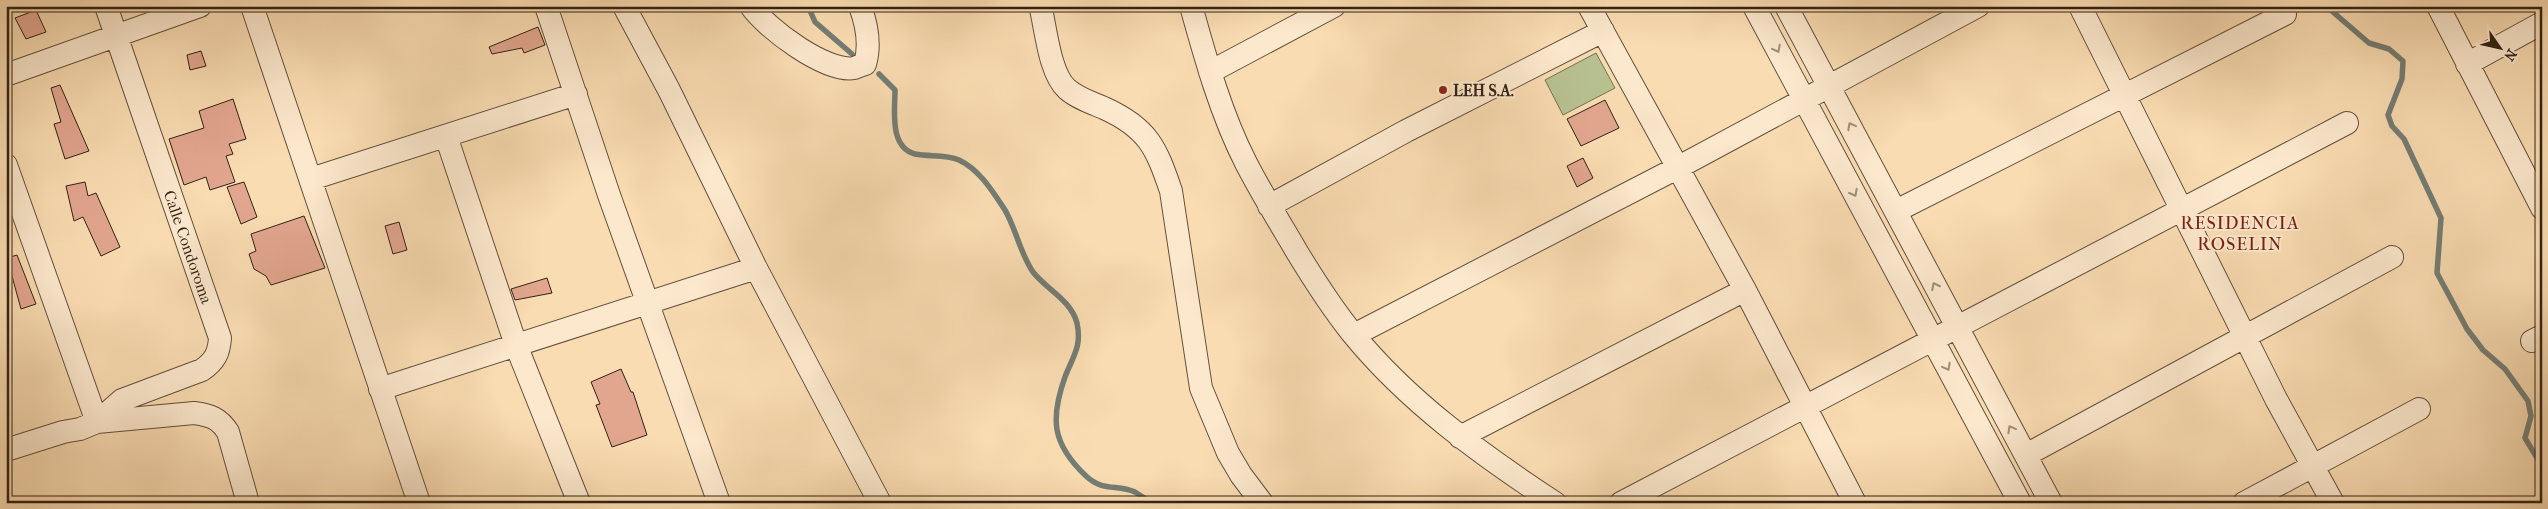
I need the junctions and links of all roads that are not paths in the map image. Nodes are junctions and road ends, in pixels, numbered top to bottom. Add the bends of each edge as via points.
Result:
1 (106, 6) edge
2 (200, 6) edge
3 (252, 6) edge
4 (546, 6) edge
5 (624, 6) edge
6 (751, 6) edge
7 (860, 6) edge
8 (1191, 6) edge
9 (1334, 6) edge
10 (1589, 6) edge
11 (1754, 6) edge
12 (1786, 6) edge
13 (1978, 6) edge
14 (2080, 6) edge
15 (2438, 6) edge
16 (1043, 7) edge
17 (2285, 14) dead end
18 (2542, 23) edge
19 (1603, 31) junction
20 (115, 36) junction
21 (2467, 64) junction
22 (1210, 72) junction
23 (6, 75) edge
24 (1830, 86) junction
25 (576, 94) junction
26 (2124, 95) junction
27 (1804, 100) junction
28 (2347, 123) dead end
29 (446, 136) junction
30 (6, 165) edge
31 (1678, 168) junction
32 (311, 179) junction
33 (1269, 206) junction
34 (2542, 208) edge
35 (2181, 209) junction
36 (1896, 211) junction
37 (2392, 257) dead end
38 (756, 268) junction
39 (1745, 290) junction
40 (647, 303) junction
41 (1956, 326) junction
42 (1354, 335) junction
43 (2245, 337) junction
44 (1932, 338) junction
45 (516, 345) junction
46 (380, 389) junction
47 (1804, 405) junction
48 (2419, 409) dead end
49 (97, 422) junction
50 (1460, 437) junction
51 (6, 450) edge
52 (2026, 456) junction
53 (2313, 466) junction
54 (248, 503) edge
55 (419, 503) edge
56 (579, 503) edge
57 (719, 503) edge
58 (880, 503) edge
59 (1262, 503) edge
60 (1555, 503) edge
61 (1621, 503) edge
62 (1856, 503) edge
63 (2020, 503) edge
64 (2051, 503) edge
65 (2244, 503) edge
66 (2333, 503) edge

1 - 20 street, Calle Condoroma
2 - 20 street
3 - 32 street
4 - 25 street
5 - 38 street
6 - 7 street via 758,17 780,36 802,50 840,67 853,68 865,64 869,51
8 - 22 street
9 - 22 street
10 - 19 street
11 -> 27 street
12 - 24 street
13 - 24 street
14 - 26 street
15 - 21 street
16 - 59 street via 1052,59 1066,89 1142,131 1162,164 1171,191 1201,388 1228,452
17 - 26 street
18 - 21 street
19 - 31 street
19 - 33 street via 1406,131
20 - 23 street
20 - 49 street, Calle Condoroma via 220,338 220,346 217,356 202,370 122,400
21 - 34 street
22 - 33 street via 1230,128
24 - 27 street
36 -> 24 street
25 - 29 street
25 - 40 street
26 - 35 street
26 - 36 street
27 - 31 street
27 -> 44 street
28 - 35 street
29 - 32 street
29 - 45 street
30 - 49 street
31 - 39 street
31 - 42 street
32 - 46 street
33 - 42 street
35 - 41 street
35 - 43 street
41 -> 36 street
37 - 43 street
38 - 40 street
38 - 58 street
39 - 47 street
39 - 50 street
40 - 45 street
40 - 57 street
41 - 44 street
52 -> 41 street
42 - 50 street via 1407,390
43 - 52 street
43 - 53 street
44 - 47 street
44 -> 63 street
45 - 46 street
45 - 56 street
46 - 55 street
47 - 61 street
47 - 62 street
48 - 53 street
49 - 51 street
49 - 54 street via 194,413 210,415 228,432
50 - 60 street
52 - 64 street
53 - 65 street
53 - 66 street

